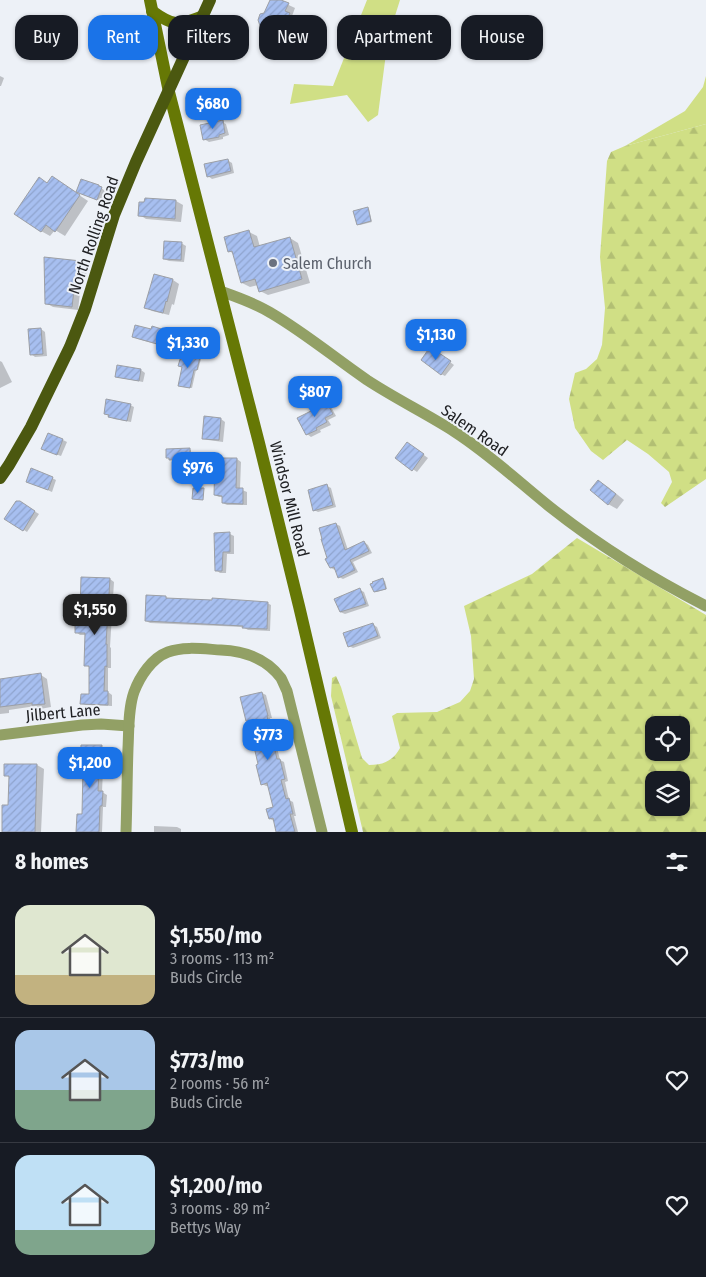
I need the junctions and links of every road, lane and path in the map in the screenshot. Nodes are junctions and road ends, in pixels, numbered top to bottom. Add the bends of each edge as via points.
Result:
1 (210, 0) edge
2 (151, 5) edge
3 (203, 15) edge
4 (168, 21) edge
5 (183, 60) edge
6 (169, 92) junction
7 (220, 290) junction
8 (0, 478) edge
9 (706, 606) edge
10 (129, 726) junction
11 (0, 735) edge
12 (126, 832) edge
13 (322, 832) edge
14 (352, 832) edge

1 - 3 main road, North Rolling Road
2 - 4 main road
2 - 6 main road, Windsor Mill Road
5 - 6 main road, North Rolling Road
6 - 7 main road, Windsor Mill Road
6 - 8 main road, North Rolling Road via 114,215 70,347 31,427
7 - 9 street, Salem Road via 248,301 296,328 378,387 485,454 613,553
7 - 14 main road, Windsor Mill Road
10 - 11 street, Jilbert Lane via 82,725
10 - 12 street
10 - 13 street via 134,692 140,680 147,669 167,652 191,648 234,650 258,658 280,678 287,691

